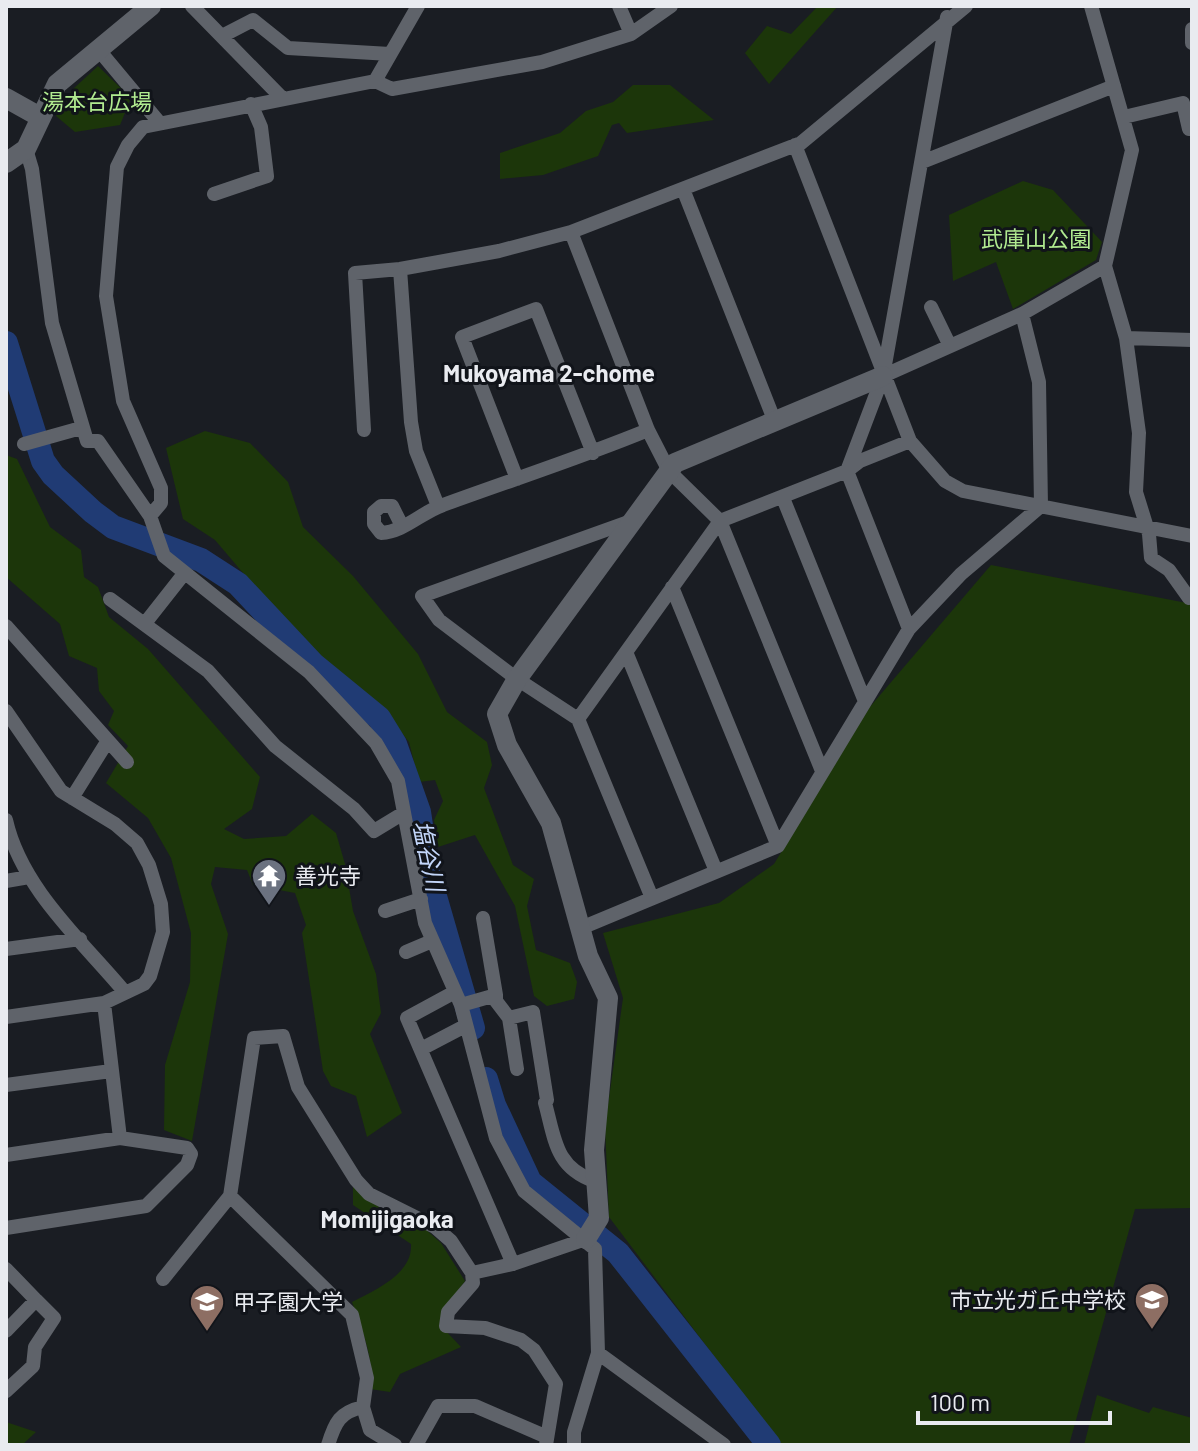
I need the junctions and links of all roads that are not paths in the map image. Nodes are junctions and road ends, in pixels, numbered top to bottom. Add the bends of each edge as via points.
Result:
1 (151, 6) edge
2 (192, 6) edge
3 (619, 6) edge
4 (671, 6) edge
5 (966, 6) edge
6 (1091, 6) edge
7 (414, 8) edge
8 (948, 13) edge
9 (1192, 29) edge
10 (631, 34) junction
11 (222, 36) junction
12 (1192, 43) edge
13 (98, 49) junction
14 (390, 54) junction
15 (375, 81) junction
16 (1114, 86) junction
17 (6, 98) edge
18 (282, 98) junction
19 (251, 104) junction
20 (40, 117) junction
21 (1124, 117) junction
22 (158, 121) junction
23 (1189, 129) dead end
24 (795, 145) junction
25 (26, 149) junction
26 (922, 162) junction
27 (6, 163) edge
28 (683, 189) junction
29 (214, 194) dead end
30 (571, 232) junction
31 (1105, 266) junction
32 (400, 269) junction
33 (931, 307) dead end
34 (1022, 314) junction
35 (1126, 338) junction
36 (1192, 340) edge
37 (950, 346) junction
38 (883, 376) junction
39 (775, 422) junction
40 (81, 428) junction
41 (364, 430) dead end
42 (648, 430) junction
43 (910, 441) junction
44 (24, 444) dead end
45 (593, 453) junction
46 (669, 471) junction
47 (847, 471) junction
48 (517, 479) junction
49 (783, 498) junction
50 (438, 506) junction
51 (1041, 506) junction
52 (150, 516) junction
53 (631, 521) junction
54 (720, 521) junction
55 (402, 526) dead end
56 (1145, 526) junction
57 (1192, 536) edge
58 (183, 575) junction
59 (672, 587) junction
60 (1189, 598) dead end
61 (110, 599) dead end
62 (146, 622) junction
63 (6, 626) edge
64 (909, 629) junction
65 (626, 652) junction
66 (517, 679) junction
67 (864, 699) junction
68 (6, 711) edge
69 (578, 719) junction
70 (107, 742) junction
71 (127, 762) dead end
72 (822, 771) junction
73 (72, 798) junction
74 (402, 814) junction
75 (6, 820) edge
76 (778, 846) junction
77 (716, 871) junction
78 (29, 877) junction
79 (6, 881) edge
80 (652, 898) junction
81 (421, 899) junction
82 (385, 911) dead end
83 (483, 918) dead end
84 (581, 928) junction
85 (80, 939) junction
86 (432, 941) junction
87 (6, 949) edge
88 (406, 952) dead end
89 (123, 990) junction
90 (496, 995) junction
91 (457, 999) junction
92 (104, 1003) junction
93 (6, 1017) edge
94 (509, 1018) junction
95 (465, 1026) junction
96 (423, 1048) junction
97 (517, 1069) dead end
98 (111, 1071) junction
99 (6, 1085) edge
100 (120, 1138) junction
101 (6, 1155) edge
102 (594, 1181) junction
103 (230, 1196) junction
104 (6, 1228) edge
105 (586, 1239) junction
106 (513, 1264) junction
107 (6, 1269) edge
108 (472, 1273) junction
109 (163, 1279) dead end
110 (36, 1300) junction
111 (6, 1331) edge
112 (344, 1335) dead end
113 (360, 1339) junction
114 (598, 1353) junction
115 (6, 1391) edge
116 (363, 1407) junction
117 (547, 1441) edge
118 (328, 1445) edge
119 (395, 1445) edge
120 (416, 1445) edge
121 (574, 1445) edge
122 (724, 1445) edge

1 - 13 street
2 - 11 street
3 - 10 street
4 - 10 street
5 - 8 street
6 - 16 street
7 - 14 street
8 - 24 street
8 - 26 street
9 - 12 street
10 - 15 street via 527,65 392,89
11 - 14 street via 253,20 288,48
11 - 18 street
13 - 20 street via 57,84
13 - 22 street
14 - 15 street
15 - 18 street
16 - 21 street
16 - 26 street
17 - 20 street
18 - 19 street
19 - 22 street
19 - 29 street via 261,127 267,176
20 - 25 street
21 - 23 street via 1183,103
21 - 31 street via 1131,157
22 - 52 street via 143,127 117,167 106,296 123,401 161,488 161,503
24 - 28 street
24 - 38 street
25 - 27 street
25 - 40 street via 52,323
26 - 38 street
28 - 30 street
28 - 39 street
30 - 32 street
30 - 42 street
31 - 34 street
31 - 35 street
32 - 41 street via 355,273
32 - 50 street via 411,422 416,451
33 - 37 street
34 - 37 street
34 - 51 street via 1039,382
35 - 36 street
35 - 56 street via 1139,433 1136,492
37 - 38 street
38 - 39 street
38 - 43 street
38 - 47 street
39 - 46 street via 684,457
40 - 44 street
40 - 52 street via 87,441 98,441
42 - 45 street
42 - 46 street
43 - 47 street
43 - 51 street via 956,489
45 - 48 street
45 - 48 street via 536,309 462,337
46 - 53 street
46 - 54 street
47 - 49 street
47 - 64 street
48 - 50 street
49 - 54 street
49 - 67 street
50 - 55 street
51 - 56 street
51 - 64 street via 961,574
52 - 58 street via 158,556
53 - 66 street
53 - 66 street via 422,596 439,620
54 - 59 street
54 - 72 street
56 - 57 street
56 - 60 street via 1151,558 1169,570
58 - 62 street
58 - 74 street via 309,672 376,743 398,781
59 - 65 street
59 - 76 street
61 - 62 street
62 - 74 street via 208,671 275,746 374,831
63 - 70 street
64 - 67 street
65 - 69 street
65 - 77 street
66 - 69 street
66 - 84 street via 497,714 498,725 551,823
67 - 72 street
68 - 73 street via 61,791
69 - 80 street
70 - 71 street
70 - 73 street
72 - 76 street
73 - 89 street via 137,843 161,904 163,932 150,976 144,984
74 - 81 street
75 - 78 street
76 - 77 street
77 - 80 street
78 - 79 street
78 - 85 street
80 - 84 street
81 - 82 street
81 - 86 street
83 - 90 street
84 - 102 street via 608,998
85 - 87 street
85 - 89 street
86 - 88 street
86 - 91 street
89 - 92 street
90 - 91 street
90 - 94 street
91 - 95 street
91 - 96 street via 407,1018
92 - 93 street
92 - 98 street
94 - 97 street
94 - 102 street via 533,1012 545,1103 560,1159
95 - 96 street
95 - 105 street via 496,1138 524,1191
96 - 106 street
98 - 99 street
98 - 100 street
100 - 101 street
100 - 104 street via 187,1148 191,1154 187,1165 146,1206
102 - 105 street via 599,1218
103 - 108 street via 254,1038 283,1036 298,1087 356,1180 369,1194 435,1227
103 - 109 street
103 - 113 street via 352,1315
105 - 106 street
105 - 114 street via 595,1249
106 - 108 street
107 - 110 street
108 - 117 street via 473,1283 448,1312 446,1326 508,1334 534,1350 556,1384
110 - 111 street
110 - 115 street via 54,1318 35,1347 33,1366
112 - 113 street
113 - 116 street via 367,1378
114 - 121 street
114 - 122 street
116 - 118 street via 344,1411
116 - 119 street via 370,1430
117 - 120 street via 475,1406 438,1406

